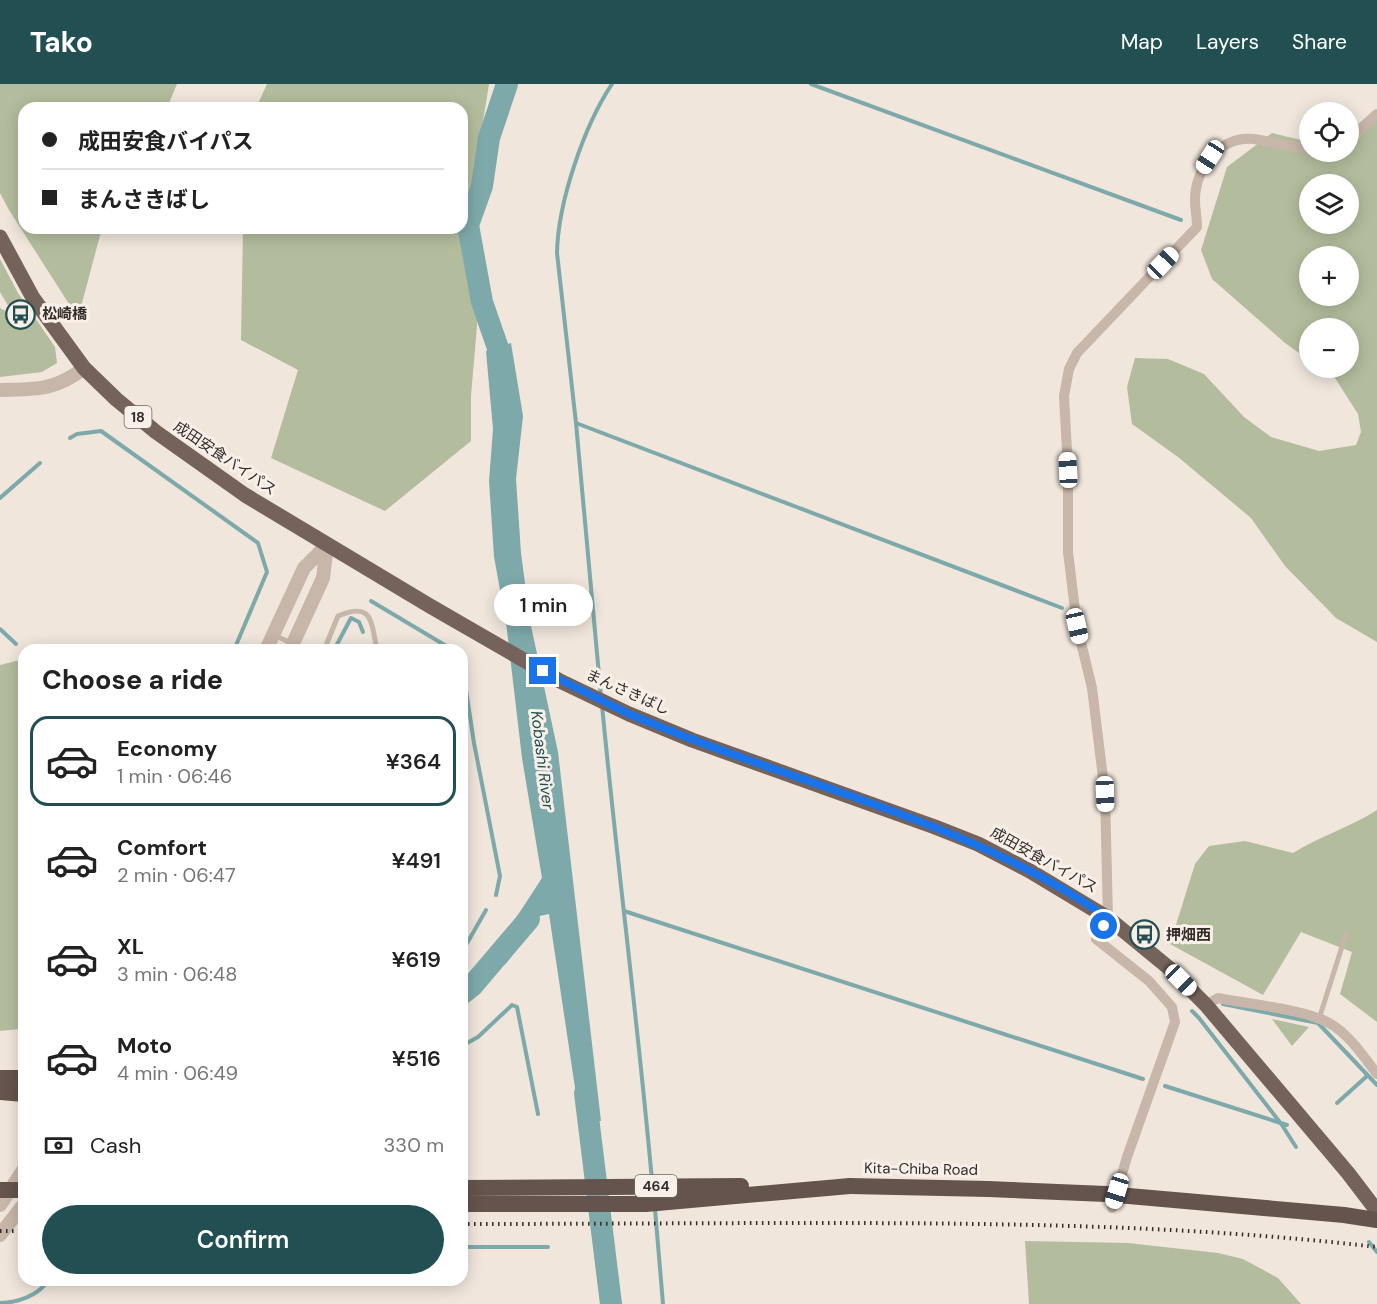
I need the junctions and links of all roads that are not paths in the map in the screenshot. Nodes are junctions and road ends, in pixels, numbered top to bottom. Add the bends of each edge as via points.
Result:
1 (1377, 114) edge
2 (1359, 130) edge
3 (1299, 148) edge
4 (0, 237) edge
5 (84, 368) junction
6 (0, 390) edge
7 (327, 545) junction
8 (430, 606) joint
9 (273, 635) junction
10 (269, 644) edge
11 (286, 644) edge
12 (292, 644) edge
13 (326, 644) edge
14 (376, 644) edge
15 (756, 762) joint
16 (1108, 918) junction
17 (1346, 934) dead end
18 (1206, 1005) junction
19 (1319, 1018) junction
20 (1377, 1074) edge
21 (0, 1078) edge
22 (18, 1078) edge
23 (0, 1092) edge
24 (18, 1094) edge
25 (18, 1178) edge
26 (850, 1186) junction
27 (468, 1188) edge
28 (0, 1190) edge
29 (18, 1190) edge
30 (468, 1204) edge
31 (0, 1205) edge
32 (1112, 1208) dead end
33 (1377, 1211) edge
34 (18, 1212) edge
35 (1377, 1220) edge
36 (0, 1235) edge

1 - 2 street
3 - 16 street via 1235,140 1210,157 1197,185 1197,227 1077,353 1069,369 1064,396 1068,552 1077,626 1092,688 1105,794
4 - 5 main road, 成田安食バイパス / 18 via 33,298
5 - 6 street via 53,387
5 - 7 main road, 成田安食バイパス / 18 via 148,426 201,465
7 - 8 main road, 成田安食バイパス / 18
7 - 9 street via 304,568
7 - 12 street via 323,578
8 - 15 main road, まんさきばし / 18 via 609,705
9 - 10 street
9 - 11 lane
13 - 14 lane via 338,616 350,610 369,616
15 - 16 main road, 成田安食バイパス / 18 via 978,844
16 - 18 main road, 成田安食バイパス / 18 via 1169,968
16 - 32 street via 1096,939 1149,981 1172,1007 1175,1022
17 - 19 lane
18 - 19 street via 1218,998
18 - 33 main road, 成田安食バイパス / 18
19 - 20 street via 1346,1037
21 - 22 highway
23 - 24 highway
25 - 31 street
26 - 27 highway, Kita-Chiba Road / 464
26 - 30 highway via 646,1204
26 - 35 highway, Kita-Chiba Road / 464, bridge via 1106,1194
28 - 29 highway, bridge
34 - 36 street

